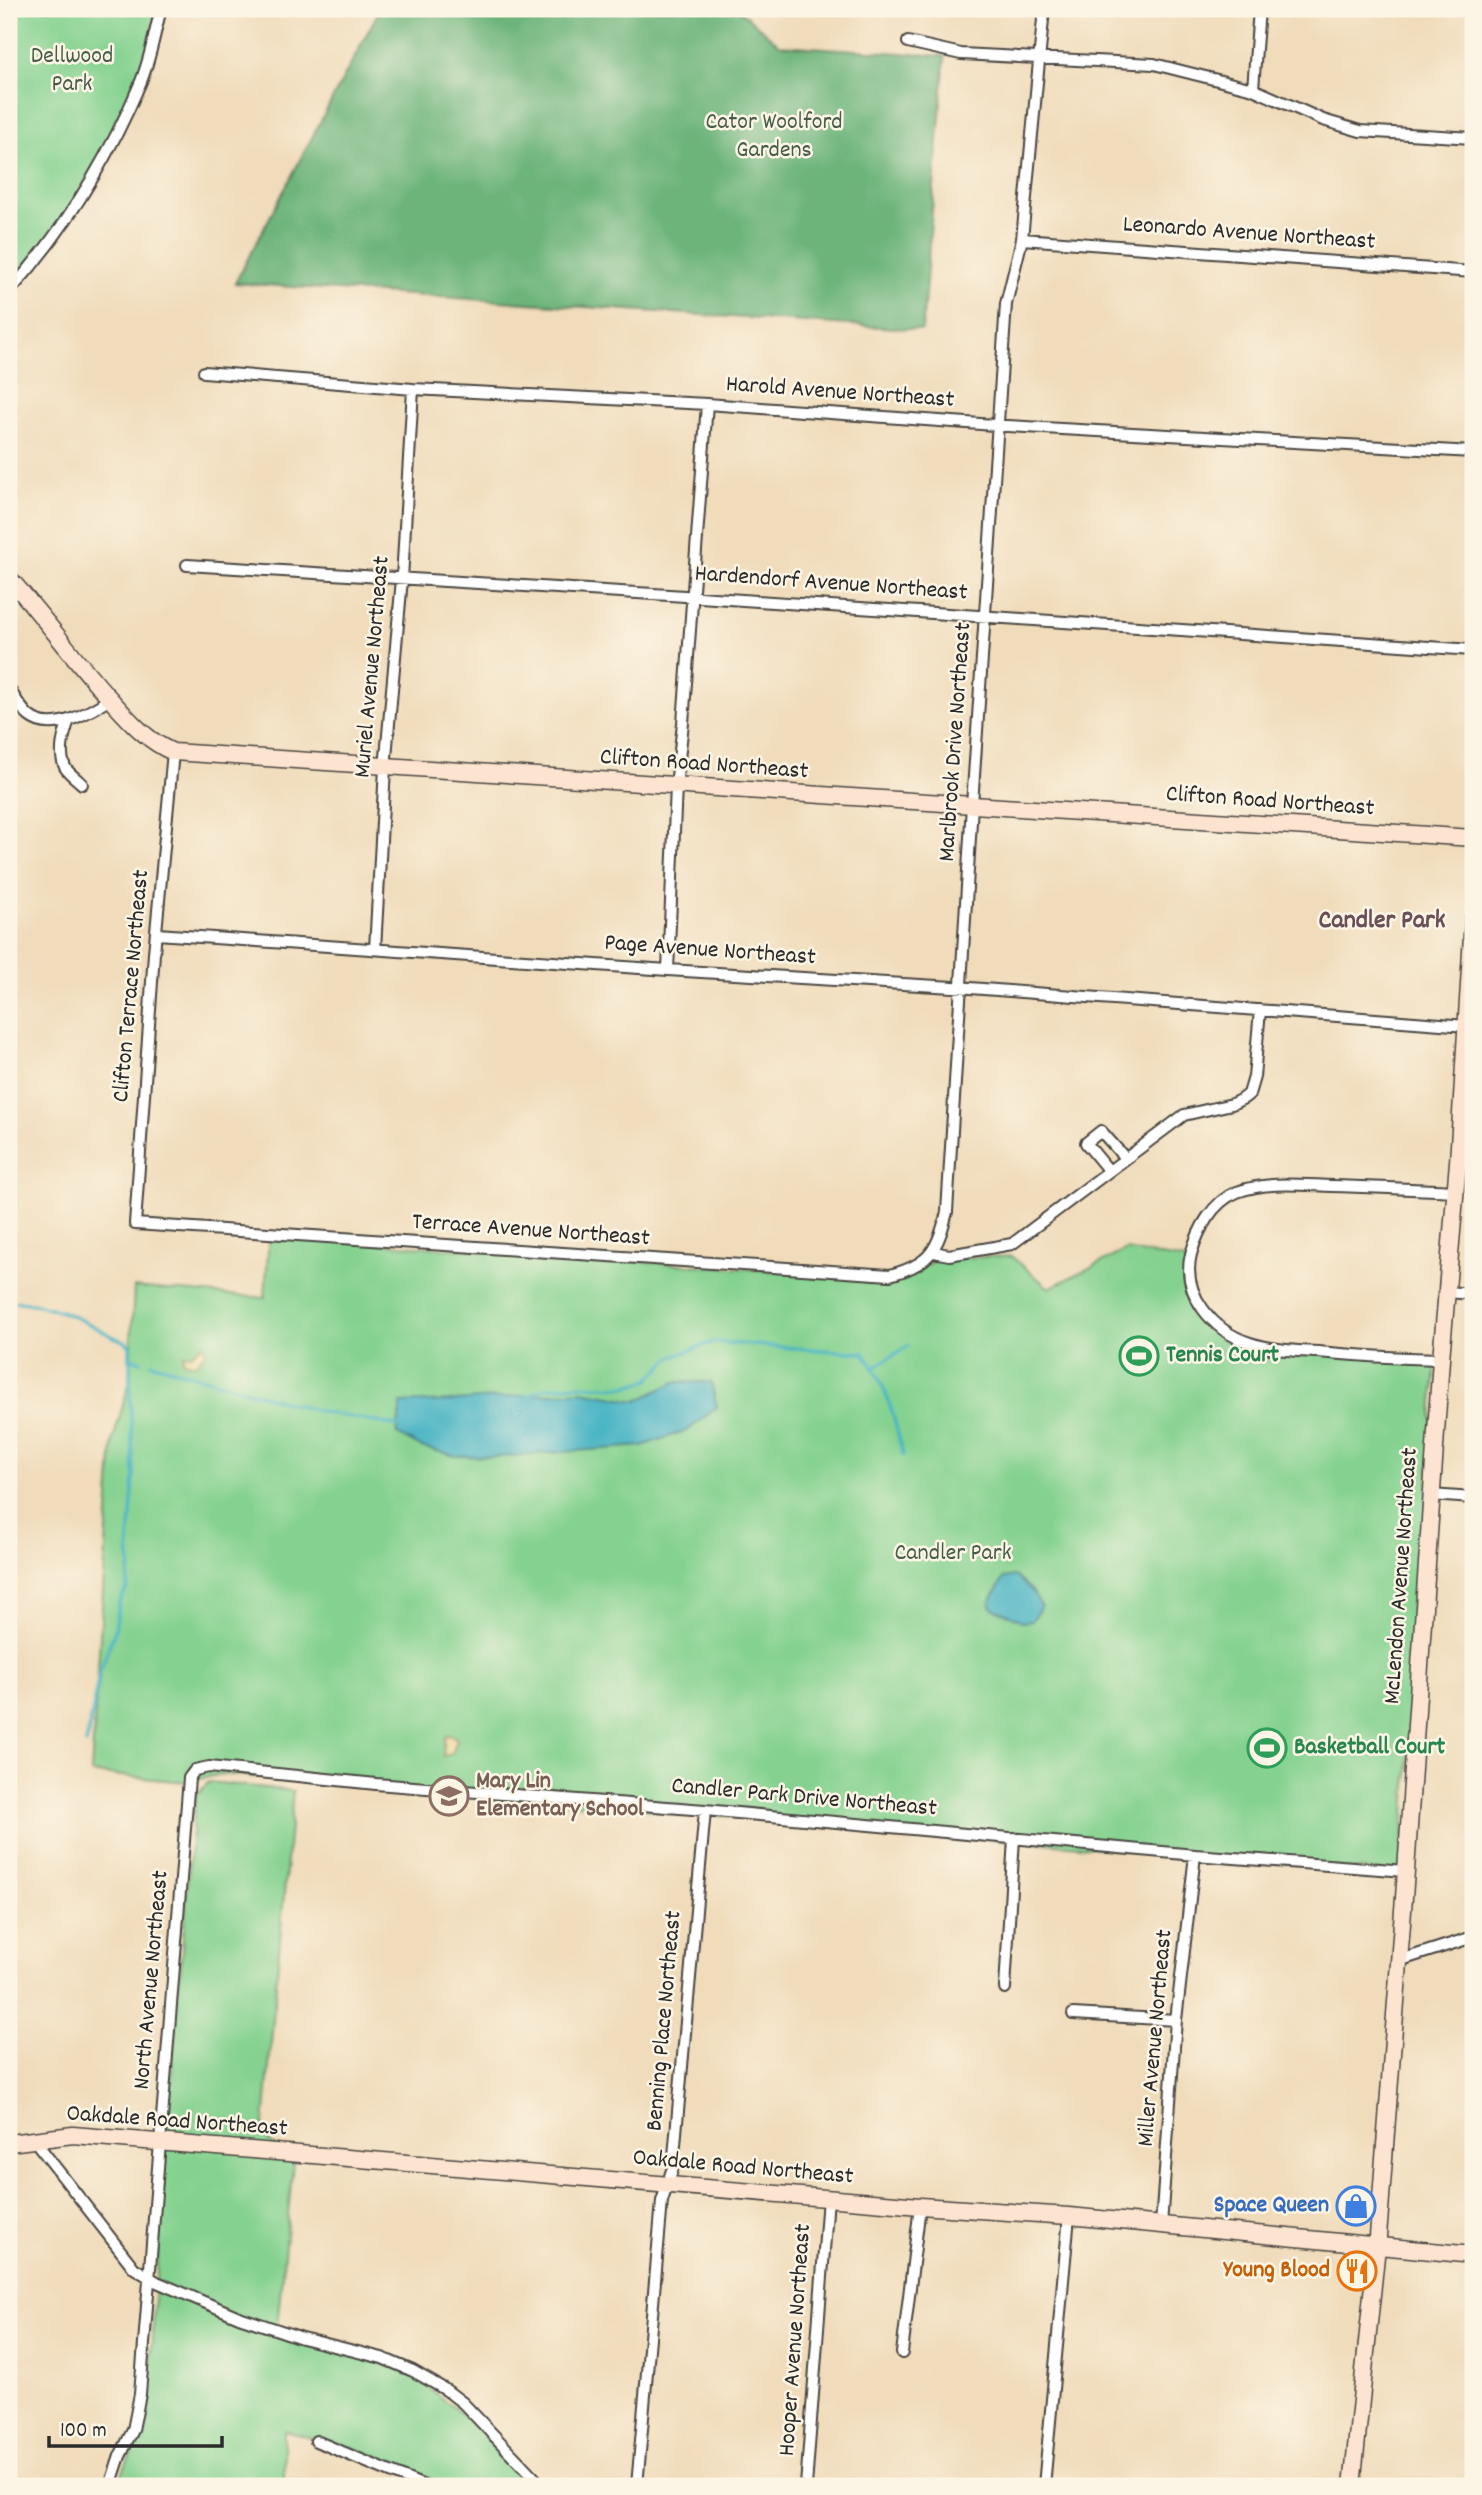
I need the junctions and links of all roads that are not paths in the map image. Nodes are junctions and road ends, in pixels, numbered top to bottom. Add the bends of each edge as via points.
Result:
1 (161, 9) edge
2 (1044, 9) edge
3 (1259, 9) edge
4 (908, 42) dead end
5 (1039, 60) junction
6 (1253, 89) junction
7 (1473, 138) edge
8 (1022, 239) junction
9 (1473, 272) edge
10 (9, 292) edge
11 (204, 372) dead end
12 (414, 388) junction
13 (707, 404) junction
14 (999, 425) junction
15 (1473, 452) edge
16 (187, 565) dead end
17 (9, 578) edge
18 (401, 579) junction
19 (692, 596) junction
20 (986, 616) junction
21 (1473, 650) edge
22 (9, 690) edge
23 (110, 699) junction
24 (69, 720) junction
25 (173, 752) junction
26 (385, 768) junction
27 (82, 784) dead end
28 (676, 786) junction
29 (972, 804) junction
30 (1473, 838) edge
31 (1473, 919) edge
32 (157, 934) junction
33 (375, 949) junction
34 (668, 970) junction
35 (962, 988) junction
36 (1471, 988) edge
37 (1260, 1010) junction
38 (1467, 1026) junction
39 (1125, 1158) junction
40 (1466, 1163) edge
41 (1109, 1171) junction
42 (1455, 1191) junction
43 (135, 1224) joint
44 (934, 1252) junction
45 (1446, 1292) junction
46 (1473, 1294) edge
47 (1441, 1359) junction
48 (1431, 1495) junction
49 (1473, 1498) edge
50 (198, 1769) joint
51 (705, 1810) junction
52 (1014, 1838) junction
53 (1195, 1855) junction
54 (1406, 1871) junction
55 (1473, 1937) edge
56 (1398, 1961) junction
57 (1004, 1988) dead end
58 (1073, 2014) dead end
59 (1176, 2021) junction
60 (35, 2141) junction
61 (9, 2143) edge
62 (160, 2143) junction
63 (667, 2184) junction
64 (828, 2197) junction
65 (920, 2206) junction
66 (1069, 2216) junction
67 (1161, 2225) junction
68 (1377, 2245) junction
69 (1473, 2255) edge
70 (149, 2277) junction
71 (902, 2353) dead end
72 (316, 2441) dead end
73 (110, 2486) edge
74 (424, 2486) edge
75 (542, 2486) edge
76 (637, 2486) edge
77 (806, 2486) edge
78 (1044, 2486) edge
79 (1352, 2486) edge

1 - 10 street via 140,83 110,145 74,211
2 - 5 street, Marlbrook Drive Northeast
3 - 6 street
4 - 5 street via 961,54
5 - 6 street via 1154,64
5 - 8 street, Marlbrook Drive Northeast
6 - 7 street via 1360,131
8 - 9 street, Leonardo Avenue Northeast
8 - 14 street, Marlbrook Drive Northeast via 1006,304
11 - 12 street, Harold Avenue Northeast
12 - 13 street, Harold Avenue Northeast
12 - 18 street, Muriel Avenue Northeast
13 - 14 street, Harold Avenue Northeast
13 - 19 street
14 - 15 street, Harold Avenue Northeast
14 - 20 street, Marlbrook Drive Northeast
16 - 18 street, Hardendorf Avenue Northeast
17 - 23 street, Clifton Road Northeast
18 - 19 street, Hardendorf Avenue Northeast
18 - 26 street, Muriel Avenue Northeast
19 - 20 street, Hardendorf Avenue Northeast
19 - 28 street
20 - 21 street, Hardendorf Avenue Northeast
20 - 29 street, Marlbrook Drive Northeast
22 - 24 street via 38,721
23 - 24 street
23 - 25 street, Clifton Road Northeast via 156,745
24 - 27 street via 63,743 65,766
25 - 26 street, Clifton Road Northeast
25 - 32 street, Clifton Terrace Northeast
26 - 28 street, Clifton Road Northeast
26 - 33 street, Muriel Avenue Northeast
28 - 29 street, Clifton Road Northeast
28 - 34 street
29 - 30 street, Clifton Road Northeast
29 - 35 street, Marlbrook Drive Northeast
31 - 36 street, McLendon Avenue Northeast
32 - 33 street, Page Avenue Northeast
32 - 43 street, Clifton Terrace Northeast
33 - 34 street, Page Avenue Northeast
34 - 35 street, Page Avenue Northeast
35 - 37 street, Page Avenue Northeast
35 - 44 street, Marlbrook Drive Northeast via 947,1212
36 - 38 street, McLendon Avenue Northeast
37 - 38 street, Page Avenue Northeast
37 - 39 street via 1249,1094 1232,1104 1184,1115
38 - 40 street, McLendon Avenue Northeast
39 - 41 street
39 - 41 street via 1101,1130 1086,1143
40 - 42 street, McLendon Avenue Northeast
41 - 44 street via 1012,1244 949,1255
42 - 45 street, McLendon Avenue Northeast
42 - 47 street via 1271,1185 1237,1192 1220,1202 1205,1221 1188,1265 1190,1285 1202,1308 1221,1329 1249,1343 1281,1350
43 - 44 street, Terrace Avenue Northeast via 890,1275 906,1271
45 - 46 street
45 - 47 street, McLendon Avenue Northeast
47 - 48 street, McLendon Avenue Northeast
48 - 49 street
48 - 54 street, McLendon Avenue Northeast
50 - 51 street, Candler Park Drive Northeast
50 - 62 street, North Avenue Northeast via 189,1778
51 - 52 street, Candler Park Drive Northeast
51 - 63 street, Benning Place Northeast via 673,2167
52 - 53 street, Candler Park Drive Northeast
52 - 57 street
53 - 54 street, Candler Park Drive Northeast
53 - 59 street, Miller Avenue Northeast
54 - 56 street, McLendon Avenue Northeast
55 - 56 street
56 - 68 street, McLendon Avenue Northeast
58 - 59 street
59 - 67 street, Miller Avenue Northeast
60 - 61 street, Oakdale Road Northeast
60 - 62 street, Oakdale Road Northeast via 73,2134
60 - 70 street via 134,2268
62 - 63 street, Oakdale Road Northeast
62 - 70 street, North Avenue Northeast
63 - 64 street, Oakdale Road Northeast
63 - 76 street, Benning Place Northeast
64 - 65 street, Oakdale Road Northeast
64 - 77 street, Hooper Avenue Northeast
65 - 66 street, Oakdale Road Northeast
65 - 71 street
66 - 67 street, Oakdale Road Northeast
66 - 78 street
67 - 68 street, Oakdale Road Northeast
68 - 69 street, Oakdale Road Northeast
68 - 79 street, McLendon Avenue Northeast
70 - 73 street, North Avenue Northeast via 137,2417
70 - 75 street via 239,2316 413,2371 463,2403
72 - 74 street

